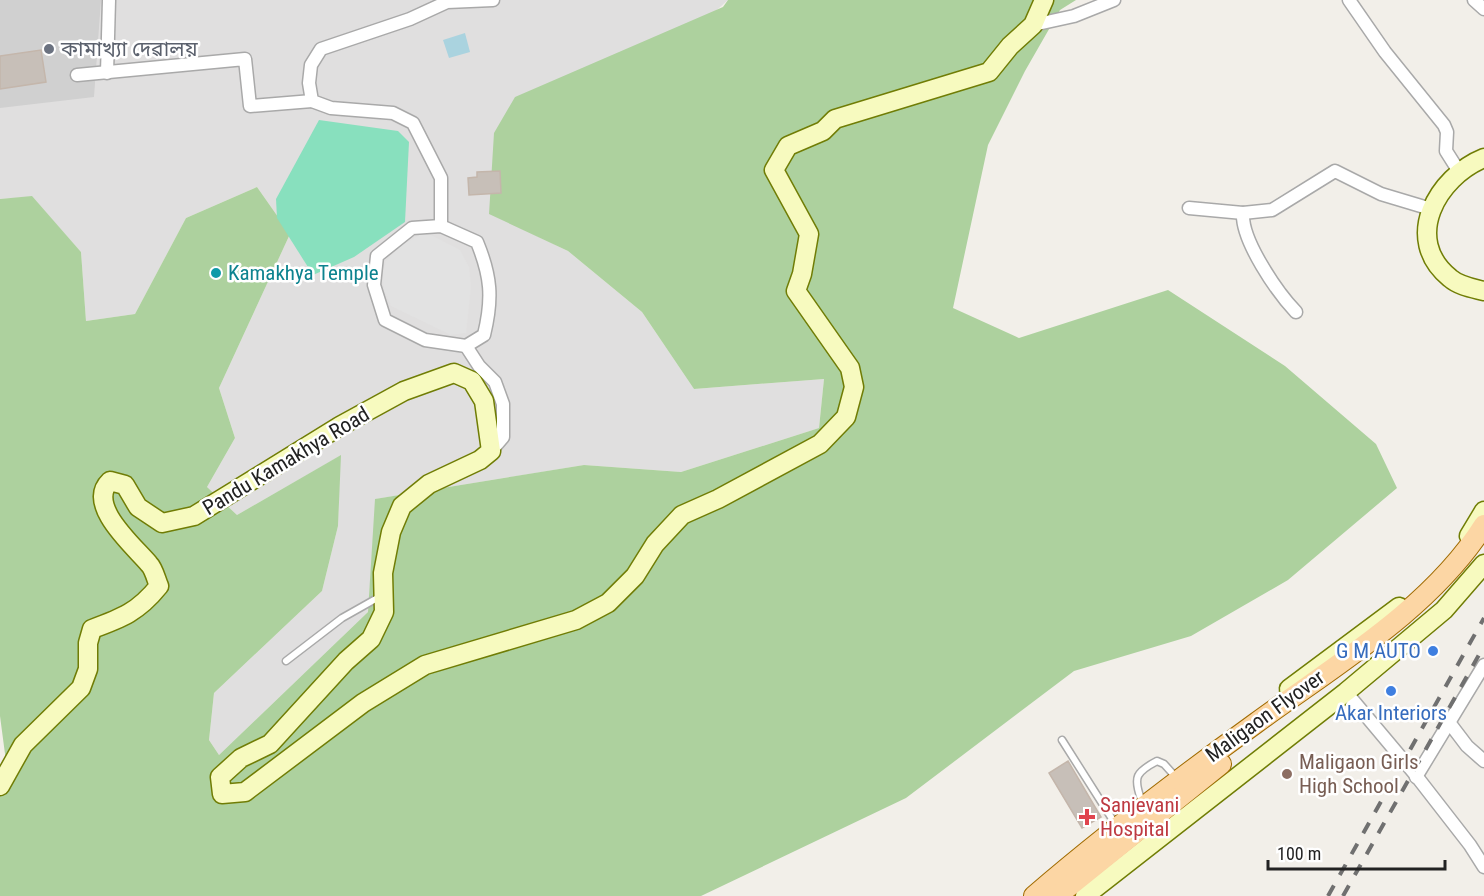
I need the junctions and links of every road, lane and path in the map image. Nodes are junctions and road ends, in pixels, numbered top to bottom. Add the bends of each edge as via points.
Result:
1 (109, 0) edge
2 (493, 0) edge
3 (1044, 0) edge
4 (1114, 0) edge
5 (1349, 0) edge
6 (1474, 0) edge
7 (1484, 9) edge
8 (1033, 25) junction
9 (107, 73) junction
10 (77, 75) dead end
11 (312, 101) junction
12 (1484, 158) edge
13 (1458, 171) junction
14 (1189, 208) dead end
15 (1431, 209) junction
16 (1243, 213) junction
17 (441, 226) junction
18 (1484, 291) edge
19 (1296, 312) dead end
20 (466, 346) junction
21 (491, 451) junction
22 (1484, 511) edge
23 (1484, 525) edge
24 (1484, 548) edge
25 (1484, 564) edge
26 (384, 595) junction
27 (286, 661) dead end
28 (1484, 665) edge
29 (1346, 692) junction
30 (1448, 721) junction
31 (1062, 741) dead end
32 (1484, 761) edge
33 (1416, 777) junction
34 (0, 786) edge
35 (1114, 822) junction
36 (1484, 867) edge
37 (1026, 896) edge
38 (1034, 896) edge
39 (1057, 896) edge
40 (1085, 896) edge

1 - 9 street
2 - 11 street via 447,2 321,49 311,64
3 - 8 street
4 - 8 street via 1074,16
5 - 13 street via 1444,126 1446,151
6 - 7 street
8 - 26 street via 989,72 835,119 823,131 788,146 774,170 809,234 796,291 850,368 854,387 846,417 820,444 682,515 655,544 635,576 608,603 576,620 425,665 363,703 245,792 222,794 220,777 241,758 270,744 371,639 384,612
9 - 10 street
9 - 11 street via 245,59 250,106
11 - 17 street via 331,108 393,113 413,123 441,178
12 - 13 street
13 - 15 street via 1441,188
14 - 16 street
15 - 16 street via 1381,194 1335,171 1272,210
15 - 18 street via 1427,228 1430,248 1439,267 1461,285
16 - 19 street via 1243,226 1260,260
17 - 20 street via 477,242 488,269 491,307 484,335
17 - 20 street via 412,228 377,256 374,285 386,320 425,340
20 - 21 street via 495,382 503,404 503,437
21 - 26 street via 429,484 402,506 391,532 383,573
21 - 34 street, Pandu Kamakhya Road via 484,401 472,381 454,373 404,391 367,411 194,516 162,523 138,507 125,484 110,481 102,496 115,527 151,565 159,586 128,616 92,629 87,643 88,669 81,688 23,745
22 - 35 street via 1466,540 1418,593
23 - 38 main road, Maligaon Flyover via 1441,581 1394,621 1178,779
24 - 39 main road, Maligaon Flyover via 1455,584 1405,628 1202,778
25 - 29 street via 1444,610
26 - 27 lane via 342,618
28 - 30 street
29 - 33 street
29 - 40 street
30 - 32 street
30 - 33 street
31 - 35 lane
33 - 36 street
35 - 37 street

